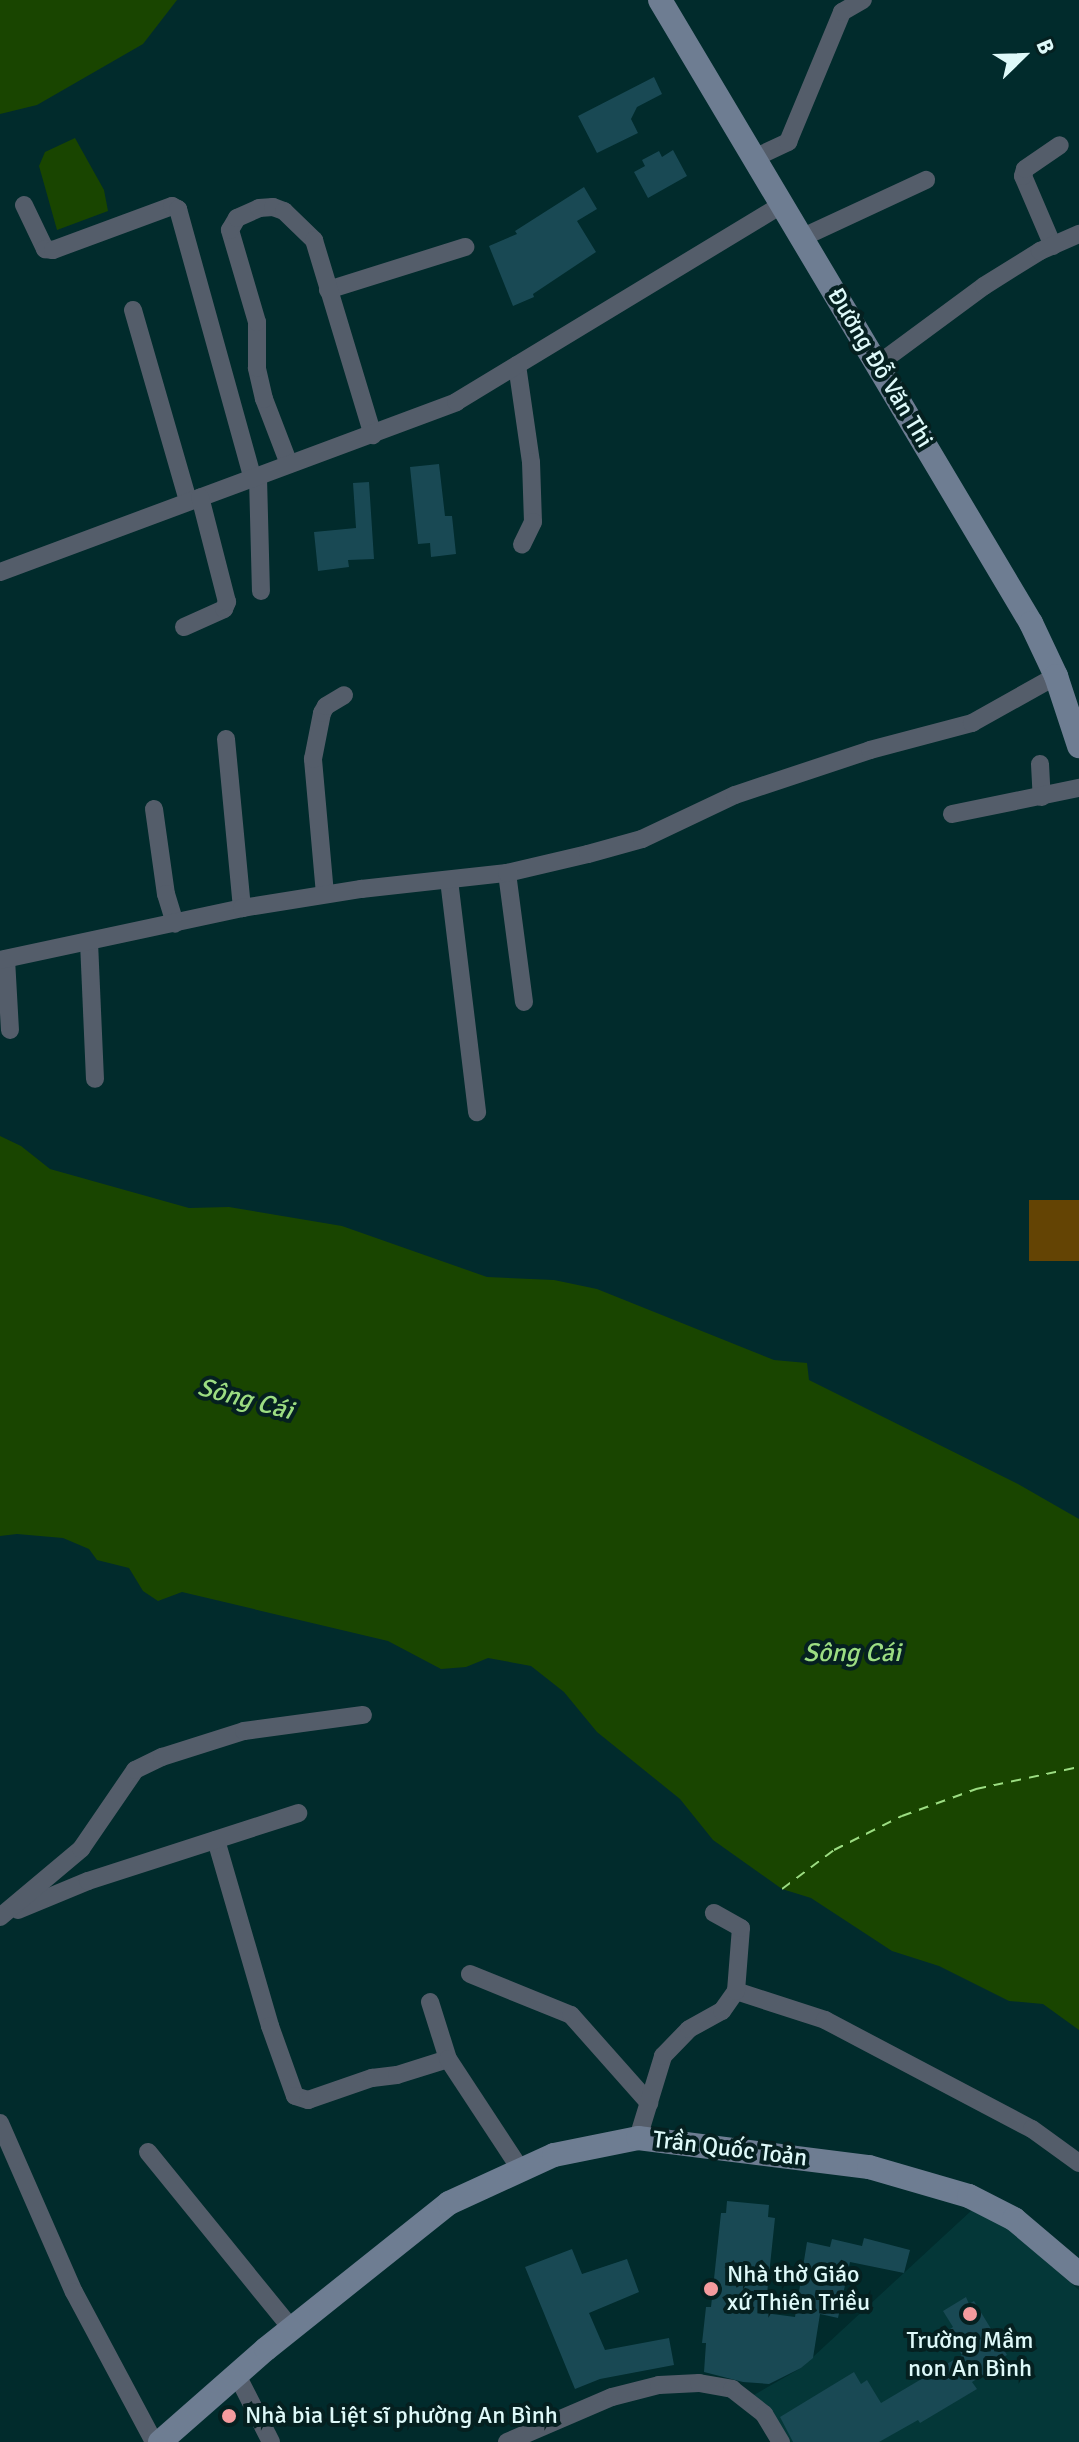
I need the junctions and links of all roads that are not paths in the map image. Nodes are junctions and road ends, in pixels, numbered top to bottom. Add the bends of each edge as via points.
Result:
1 (660, 0) edge
2 (863, 0) edge
3 (1060, 145) dead end
4 (754, 158) junction
5 (926, 180) dead end
6 (24, 205) dead end
7 (781, 205) junction
8 (1079, 234) edge
9 (801, 238) junction
10 (1053, 246) junction
11 (465, 247) dead end
12 (328, 290) junction
13 (133, 310) dead end
14 (517, 365) junction
15 (877, 365) junction
16 (373, 435) junction
17 (289, 464) junction
18 (256, 479) junction
19 (194, 499) junction
20 (522, 545) dead end
21 (0, 572) edge
22 (261, 591) dead end
23 (184, 627) dead end
24 (1056, 676) junction
25 (344, 695) dead end
26 (226, 739) dead end
27 (1079, 746) edge
28 (1040, 764) dead end
29 (1079, 788) edge
30 (1042, 797) junction
31 (154, 809) dead end
32 (952, 814) dead end
33 (507, 873) junction
34 (449, 880) junction
35 (325, 894) junction
36 (242, 908) junction
37 (175, 924) junction
38 (89, 942) junction
39 (3, 959) edge
40 (524, 1002) dead end
41 (10, 1030) dead end
42 (95, 1079) dead end
43 (477, 1112) dead end
44 (363, 1715) dead end
45 (298, 1813) dead end
46 (216, 1840) junction
47 (714, 1913) dead end
48 (0, 1917) edge
49 (470, 1974) dead end
50 (736, 1991) junction
51 (430, 2002) dead end
52 (448, 2059) junction
53 (649, 2103) junction
54 (0, 2123) edge
55 (638, 2138) junction
56 (148, 2152) dead end
57 (1079, 2163) edge
58 (521, 2170) junction
59 (1079, 2274) edge
60 (292, 2329) junction
61 (237, 2375) junction
62 (157, 2442) edge
63 (271, 2442) edge
64 (507, 2442) edge
65 (781, 2442) edge

1 - 4 main road, Đường Đỗ Văn Thi
2 - 4 street via 842,12 788,142
3 - 10 street via 1025,169 1023,176
4 - 7 main road, Đường Đỗ Văn Thi
5 - 9 street
6 - 18 street via 45,249 53,250 172,206 178,209
7 - 9 main road, Đường Đỗ Văn Thi
7 - 14 street
8 - 10 street
9 - 15 main road, Đường Đỗ Văn Thi
10 - 15 street via 984,286
11 - 12 street
12 - 16 street
12 - 17 street via 314,240 284,211 259,208 237,218 230,230 257,322 257,368
13 - 19 street
14 - 16 street via 456,402
14 - 20 street via 531,462 533,522
15 - 24 main road, Đường Đỗ Văn Thi via 1031,623
16 - 17 street
17 - 18 street
18 - 19 street
18 - 22 street
19 - 21 street
19 - 23 street via 227,602 224,609
24 - 27 main road, Đường Đỗ Văn Thi
24 - 33 street via 972,723 735,795 627,844
25 - 35 street via 322,713 313,759
26 - 36 street
28 - 30 street
29 - 30 street
30 - 32 street
31 - 37 street
33 - 34 street
33 - 40 street
34 - 35 street
34 - 43 street
35 - 36 street
36 - 37 street
37 - 38 street
38 - 39 street
38 - 42 street
39 - 41 street
44 - 48 street via 244,1731 135,1770 81,1849
45 - 46 street
46 - 48 street via 88,1881
46 - 52 street via 295,2096 308,2100
47 - 50 street via 741,1928
49 - 53 street via 564,2010
50 - 53 street via 722,2011 689,2029 663,2056
50 - 57 street via 825,2020 1032,2129
51 - 52 street
52 - 58 street
53 - 55 street
54 - 62 street via 74,2292
55 - 58 main road, Trần Quốc Toản via 554,2155
55 - 59 main road, Trần Quốc Toản via 869,2167 969,2196 1014,2219
56 - 60 street
58 - 60 main road, Trần Quốc Toản via 449,2203
60 - 61 main road, Trần Quốc Toản
61 - 62 main road, Trần Quốc Toản
61 - 63 street
64 - 65 street via 612,2397 659,2385 699,2383 732,2389 764,2414

